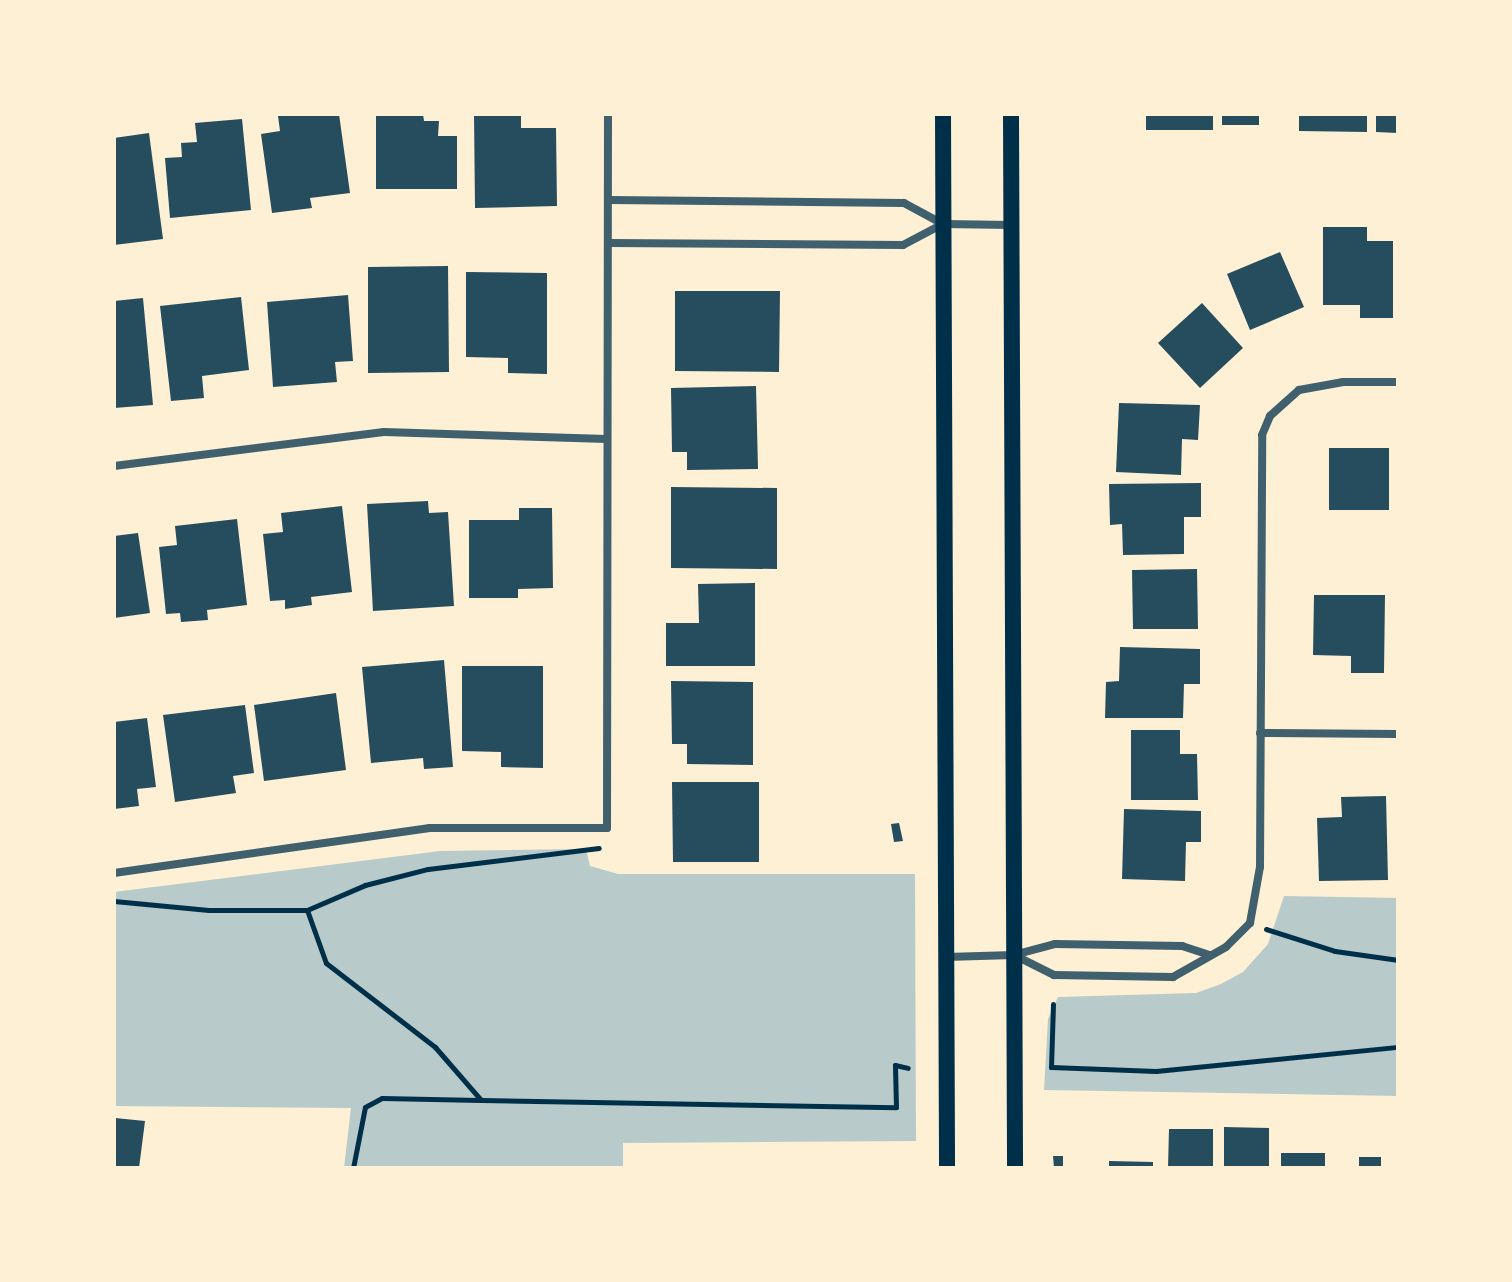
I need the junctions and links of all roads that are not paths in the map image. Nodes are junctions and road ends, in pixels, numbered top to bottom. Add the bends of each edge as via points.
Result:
1 (608, 114) edge
2 (943, 114) edge
3 (1011, 114) edge
4 (609, 200) junction
5 (943, 224) junction
6 (1012, 225) junction
7 (609, 243) junction
8 (1398, 382) edge
9 (607, 439) junction
10 (114, 466) edge
11 (1260, 733) junction
12 (1398, 734) edge
13 (114, 873) edge
14 (1014, 955) junction
15 (1210, 955) junction
16 (945, 957) junction
17 (947, 1168) edge
18 (1015, 1168) edge

1 - 4 street
2 - 5 main road
3 - 6 main road
4 - 5 street via 904,203
4 - 7 street
5 - 6 street
5 - 7 street via 903,245
5 - 16 main road
6 - 14 main road
7 - 9 street
8 - 11 street via 1320,385 1283,400 1270,416 1259,453
9 - 10 street via 384,432
9 - 13 street via 607,828 430,828
11 - 12 street
11 - 15 street via 1260,886 1250,923
14 - 15 street via 1055,944 1182,946
14 - 15 street via 1054,975 1173,977
14 - 16 street
14 - 18 main road
16 - 17 main road

